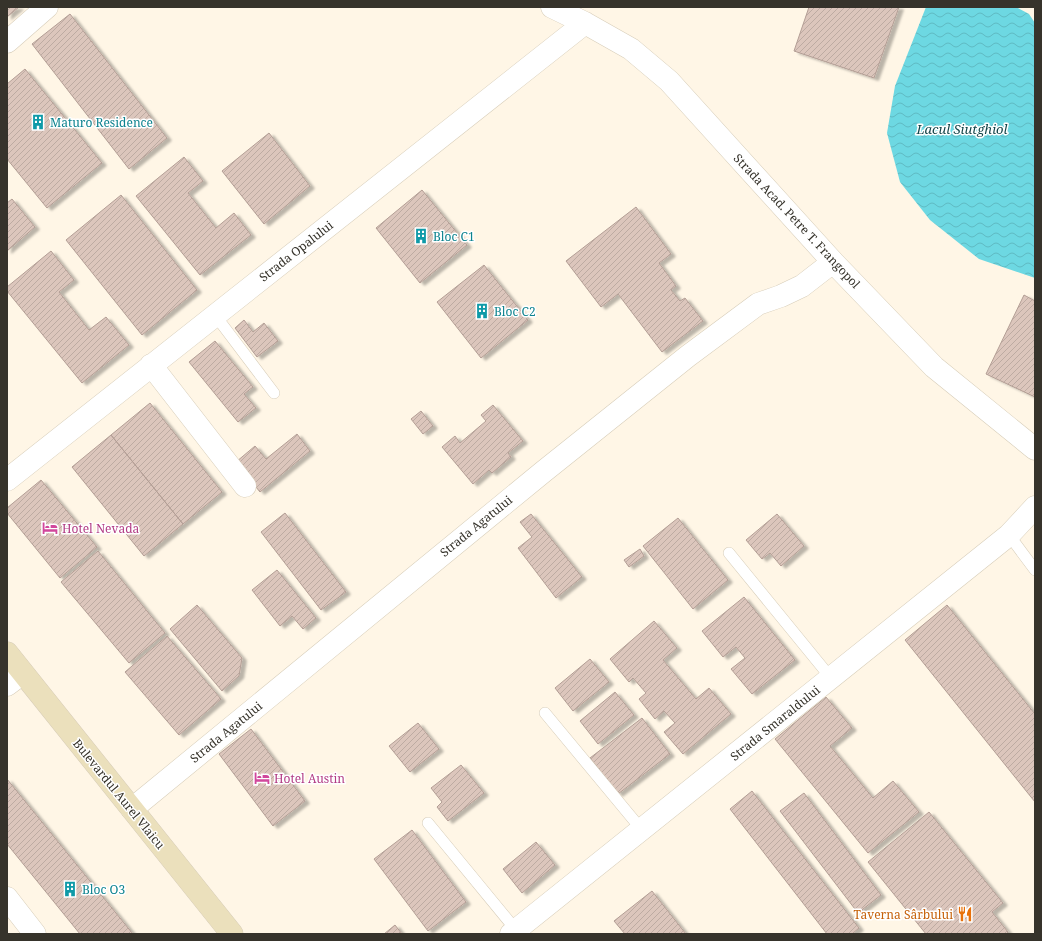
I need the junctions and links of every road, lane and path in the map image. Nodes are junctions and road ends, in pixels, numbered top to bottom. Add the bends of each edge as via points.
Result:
1 (47, 7) edge
2 (552, 7) edge
3 (585, 23) junction
4 (7, 42) edge
5 (833, 262) junction
6 (215, 315) junction
7 (151, 365) junction
8 (274, 393) dead end
9 (1035, 448) edge
10 (7, 480) edge
11 (245, 486) dead end
12 (1035, 507) edge
13 (1009, 535) junction
14 (729, 553) dead end
15 (1035, 570) edge
16 (7, 653) edge
17 (10, 678) edge
18 (831, 678) junction
19 (545, 712) dead end
20 (132, 809) junction
21 (428, 823) dead end
22 (642, 830) junction
23 (7, 898) edge
24 (514, 932) edge
25 (35, 934) edge
26 (219, 934) edge
27 (232, 934) edge

1 - 4 street
2 - 3 street, Strada Acad. Petre T. Frangopol
3 - 5 street, Strada Acad. Petre T. Frangopol via 631,49 669,81
3 - 6 street, Strada Opalului
5 - 9 street, Strada Acad. Petre T. Frangopol via 934,367
5 - 20 street, Strada Agatului via 802,286 758,304 688,356
6 - 7 street, Strada Opalului
6 - 8 lane
7 - 10 street, Strada Opalului
7 - 11 street
12 - 13 street, Strada Smaraldului
13 - 15 lane
13 - 18 street, Strada Smaraldului
14 - 18 lane
16 - 20 main road, Bulevardul Aurel Vlaicu
17 - 26 main road, Bulevardul Aurel Vlaicu
18 - 22 street, Strada Smaraldului
19 - 22 lane
20 - 27 main road, Bulevardul Aurel Vlaicu
21 - 24 lane
22 - 24 street, Strada Smaraldului
23 - 25 street

